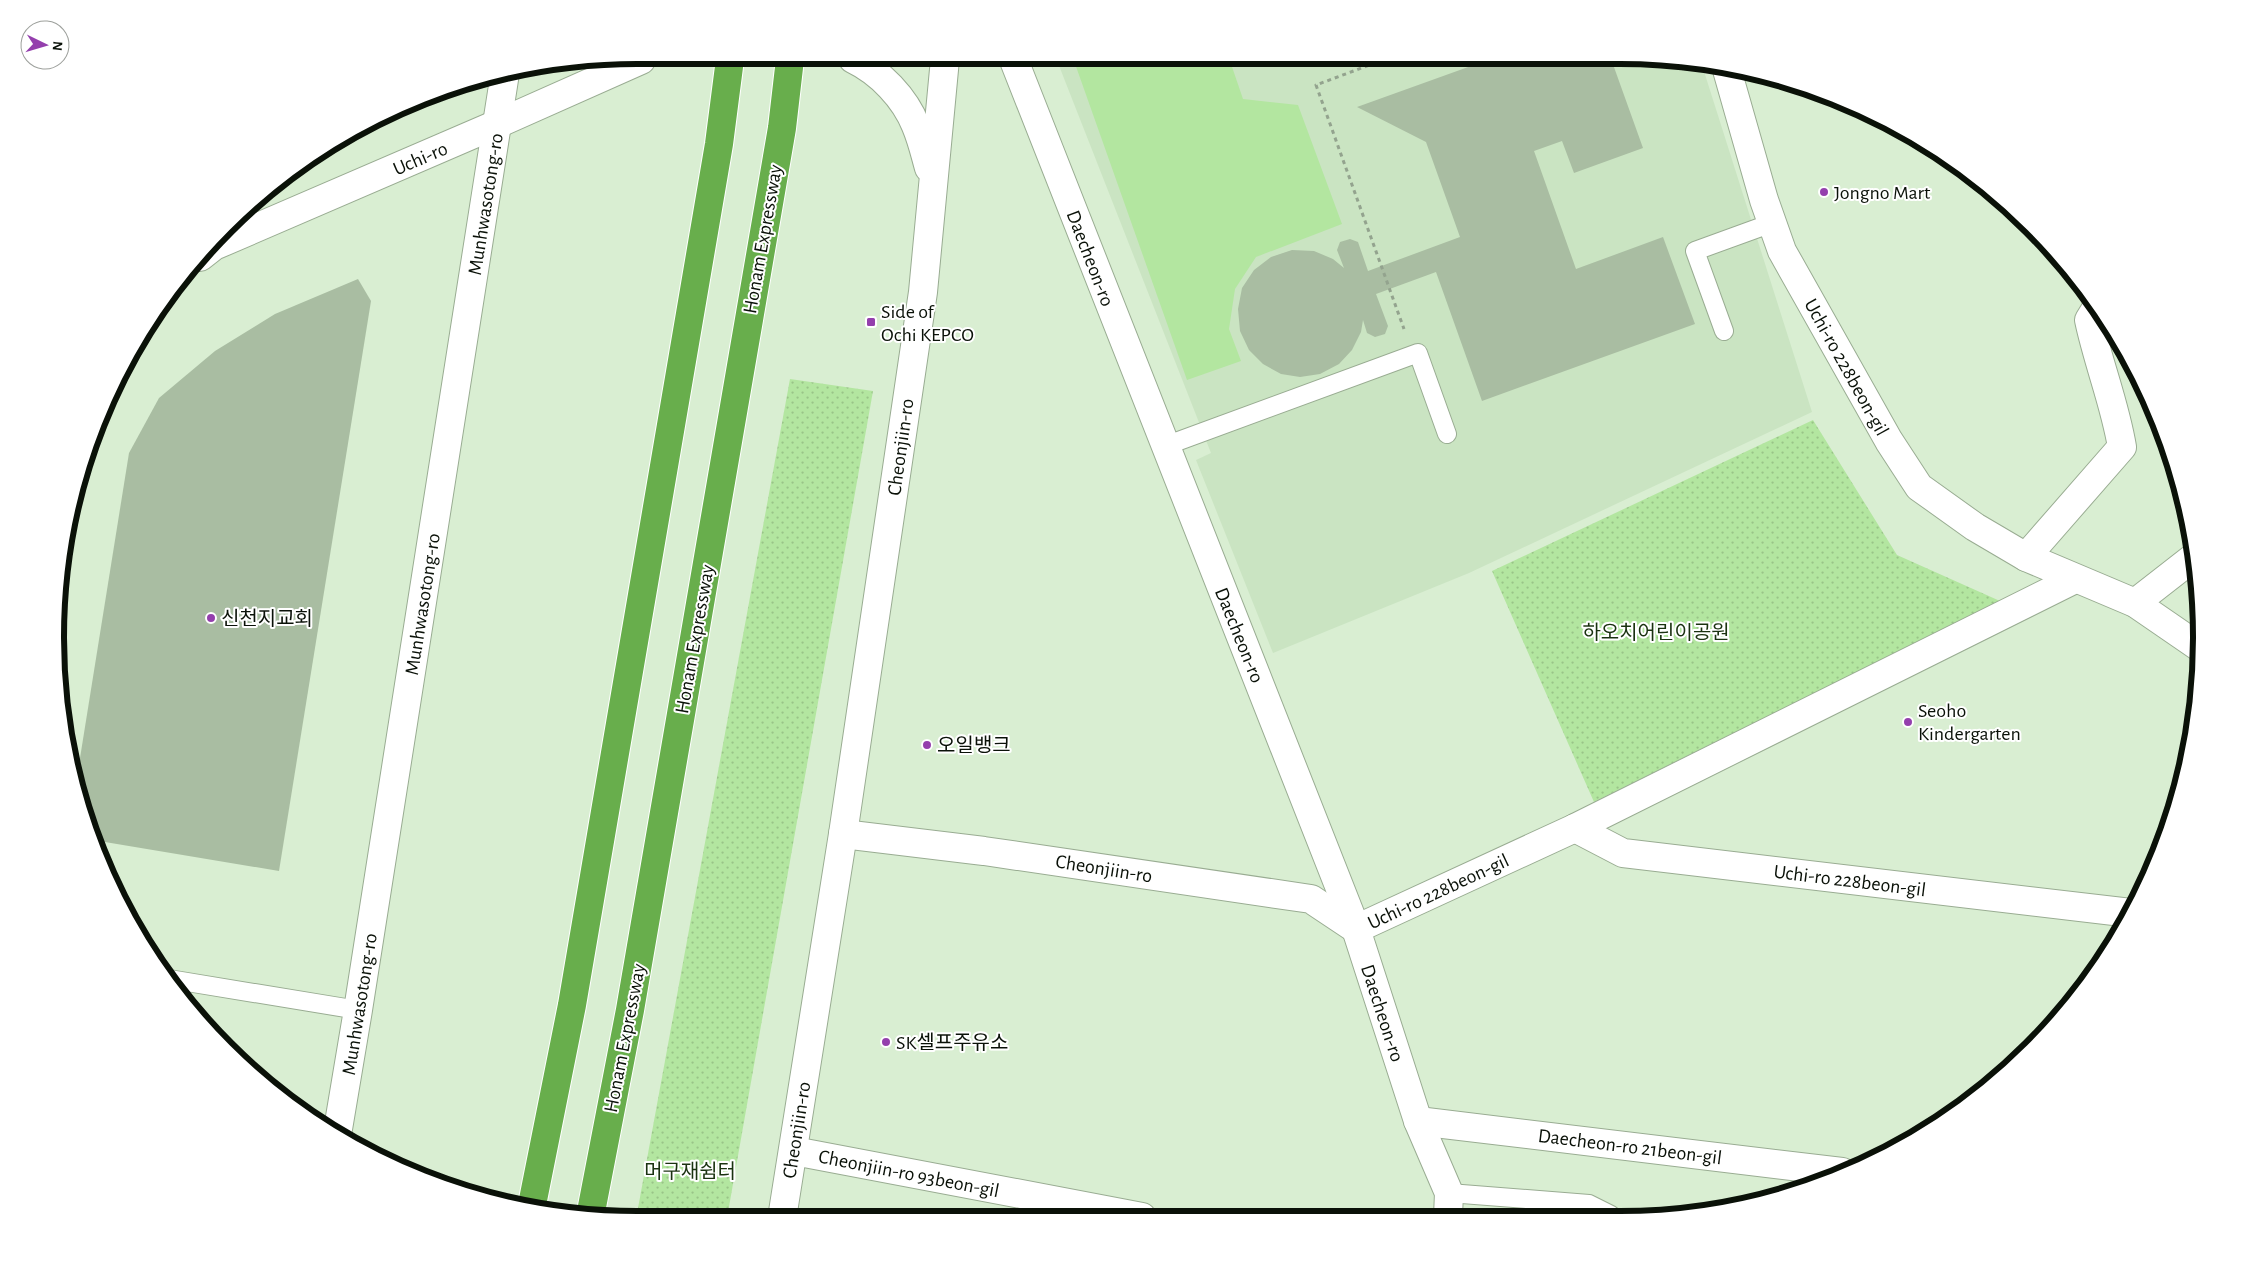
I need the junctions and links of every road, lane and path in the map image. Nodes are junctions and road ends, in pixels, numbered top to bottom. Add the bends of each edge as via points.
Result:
1 (632, 64) edge
2 (729, 64) edge
3 (789, 64) edge
4 (862, 64) edge
5 (945, 64) edge
6 (1015, 64) edge
7 (1372, 64) edge
8 (1728, 75) edge
9 (504, 80) edge
10 (497, 124) junction
11 (933, 183) junction
12 (1772, 223) junction
13 (222, 243) edge
14 (2093, 313) edge
15 (1724, 331) dead end
16 (1406, 333) dead end
17 (1447, 434) dead end
18 (1165, 446) junction
19 (2026, 557) junction
20 (2188, 562) edge
21 (2075, 579) junction
22 (2135, 603) junction
23 (2193, 643) edge
24 (1574, 828) junction
25 (843, 834) junction
26 (2123, 912) edge
27 (1356, 929) junction
28 (177, 979) edge
29 (358, 1010) junction
30 (1418, 1121) junction
31 (338, 1127) edge
32 (794, 1151) junction
33 (1832, 1171) edge
34 (533, 1201) edge
35 (1448, 1205) edge
36 (591, 1209) edge
37 (783, 1211) edge
38 (1110, 1211) edge
39 (1604, 1211) edge

1 - 10 street, Uchi-ro
2 - 34 highway via 572,1005
3 - 36 highway, Honam Expressway via 782,128 631,1000
4 - 11 street via 893,88 916,125
5 - 11 street, Cheonjiin-ro
6 - 18 street, Daecheon-ro
7 - 16 path via 1316,85
8 - 12 street, Uchi-ro 228beon-gil
9 - 10 street, Munhwasotong-ro
10 - 13 street, Uchi-ro
10 - 29 street, Munhwasotong-ro
11 - 25 street, Cheonjiin-ro via 922,292
12 - 15 lane via 1695,251
12 - 19 street, Uchi-ro 228beon-gil via 1782,251 1888,441 1919,487 1975,527
14 - 19 street via 2088,320 2122,446
17 - 18 lane via 1418,353
18 - 27 street, Daecheon-ro
19 - 21 street, Uchi-ro 228beon-gil
20 - 22 street
21 - 22 street, Uchi-ro 228beon-gil
21 - 24 street, Uchi-ro 228beon-gil
22 - 23 street, Uchi-ro 228beon-gil
24 - 26 street, Uchi-ro 228beon-gil via 1622,853
24 - 27 street, Uchi-ro 228beon-gil
25 - 27 street, Cheonjiin-ro via 984,851 1311,899
25 - 32 street, Cheonjiin-ro
27 - 30 street, Daecheon-ro
28 - 29 lane
29 - 31 street, Munhwasotong-ro
30 - 33 street, Daecheon-ro 21beon-gil
30 - 35 street, Daecheon-ro
32 - 37 street, Cheonjiin-ro
32 - 38 street, Cheonjiin-ro 93beon-gil
35 - 39 lane via 1589,1204

